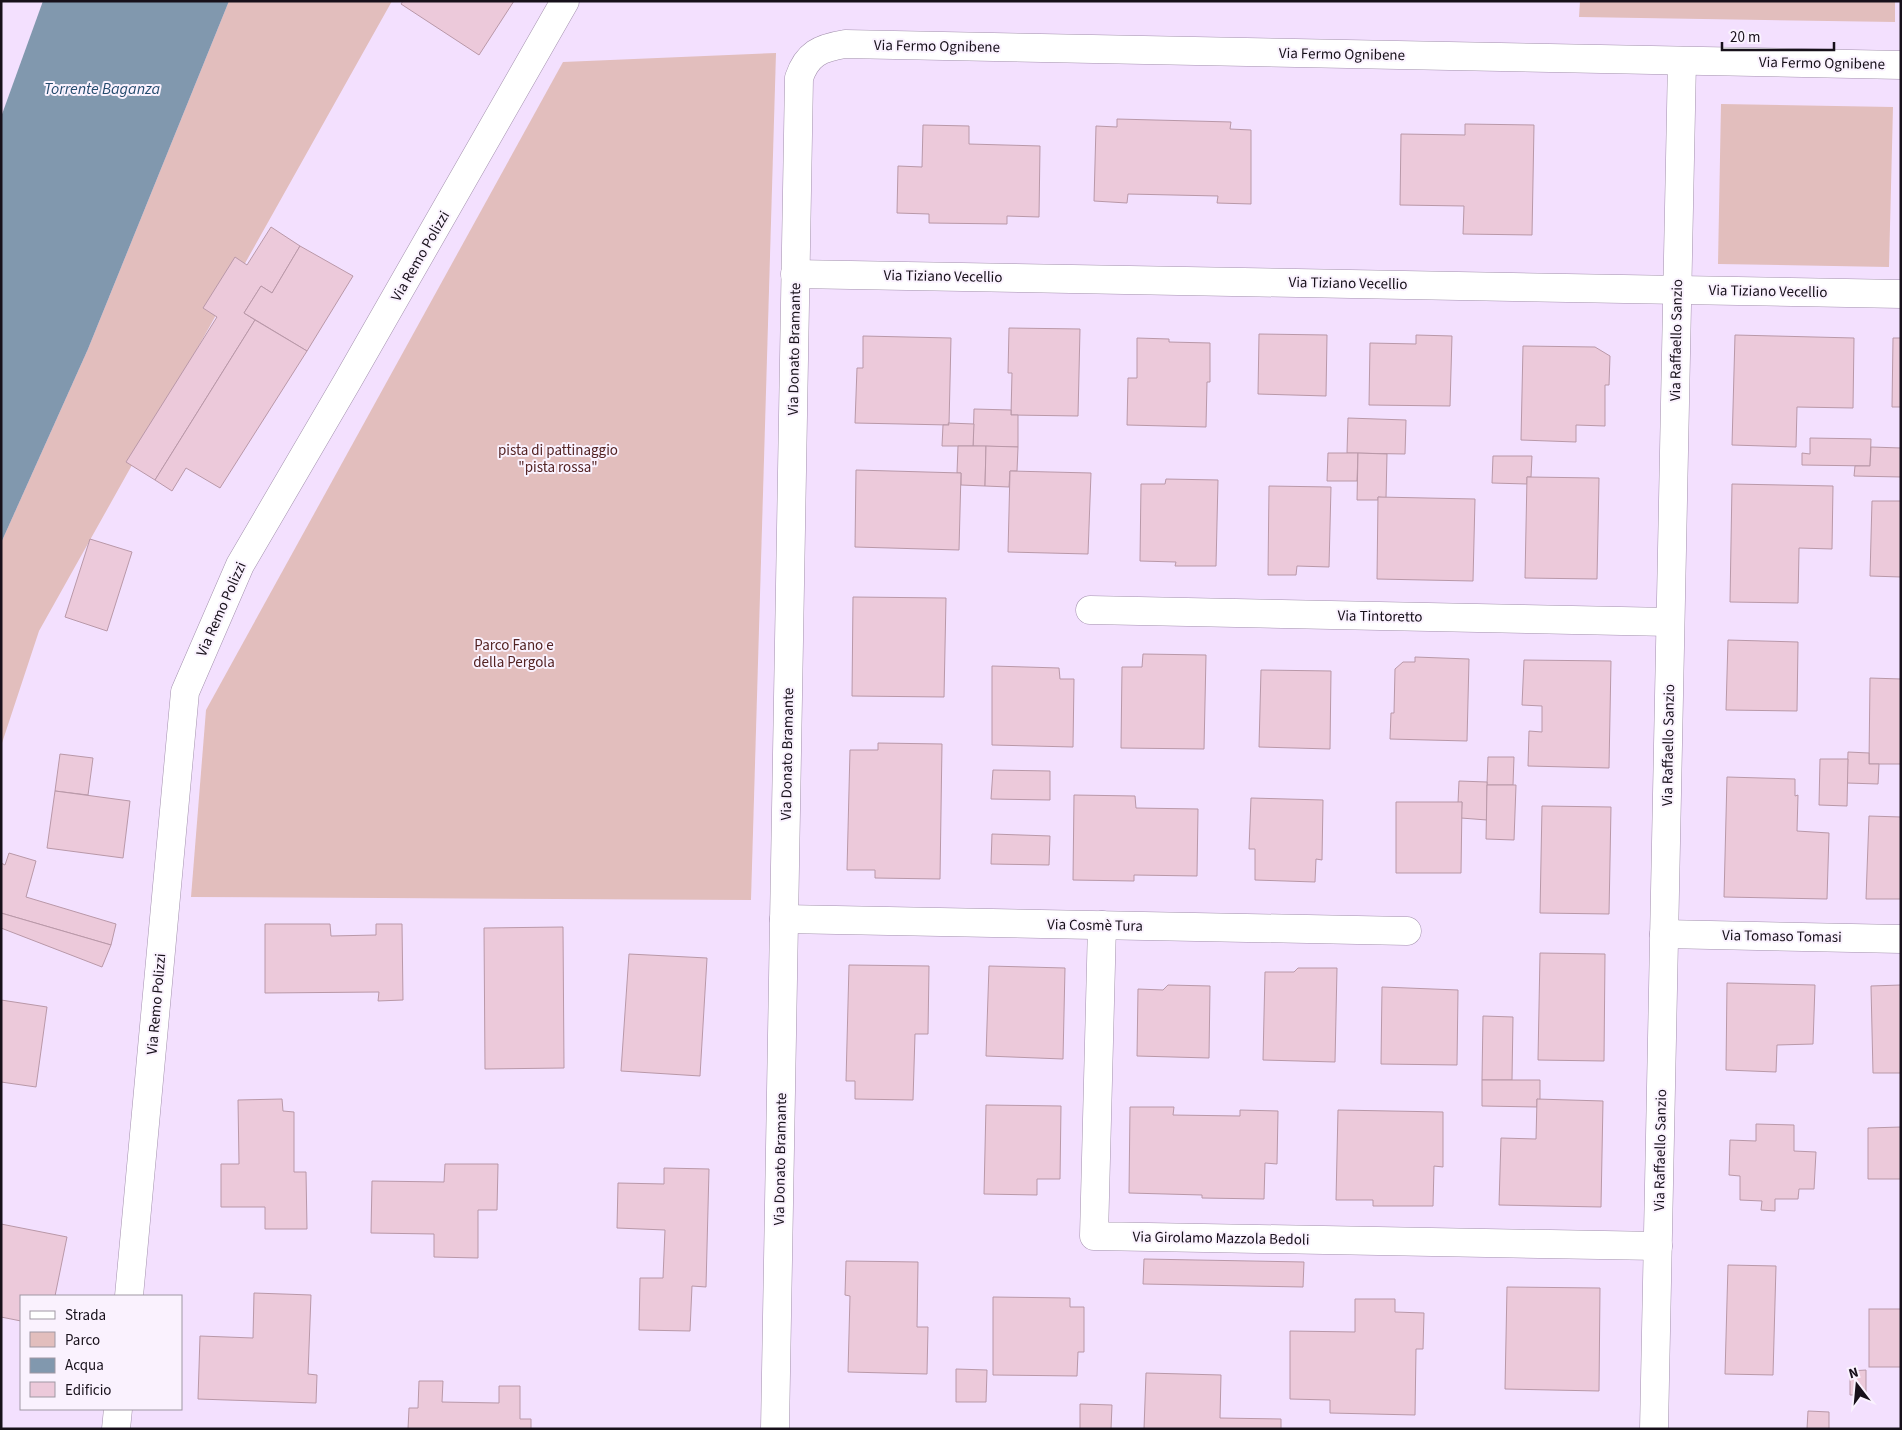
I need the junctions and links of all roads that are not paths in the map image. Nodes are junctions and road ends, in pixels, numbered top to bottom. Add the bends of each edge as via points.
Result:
1 (565, 1) edge
2 (1682, 60) junction
3 (1901, 65) edge
4 (799, 78) joint
5 (795, 274) junction
6 (1677, 289) junction
7 (1901, 294) edge
8 (1090, 610) dead end
9 (1670, 622) junction
10 (784, 919) junction
11 (1102, 925) junction
12 (1407, 931) dead end
13 (1664, 934) junction
14 (1901, 938) edge
15 (1658, 1246) junction
16 (129, 1295) edge
17 (118, 1410) edge
18 (116, 1429) edge
19 (775, 1429) edge
20 (1654, 1429) edge

1 - 16 street, Via Remo Polizzi via 240,565 185,692
2 - 3 street, Via Fermo Ognibene
2 - 4 street, Via Fermo Ognibene via 845,44 814,54 803,65
2 - 6 street, Via Raffaello Sanzio
4 - 5 street, Via Donato Bramante
5 - 6 street, Via Tiziano Vecellio
5 - 10 street, Via Donato Bramante
6 - 7 street, Via Tiziano Vecellio
6 - 9 street, Via Raffaello Sanzio
8 - 9 street, Via Tintoretto
9 - 13 street, Via Raffaello Sanzio
10 - 11 street, Via Cosmè Tura
10 - 19 street, Via Donato Bramante
11 - 12 street, Via Cosmè Tura
11 - 15 street, Via Girolamo Mazzola Bedoli via 1094,1236
13 - 14 street, Via Tomaso Tomasi
13 - 15 street, Via Raffaello Sanzio
15 - 20 street, Via Raffaello Sanzio
17 - 18 street

